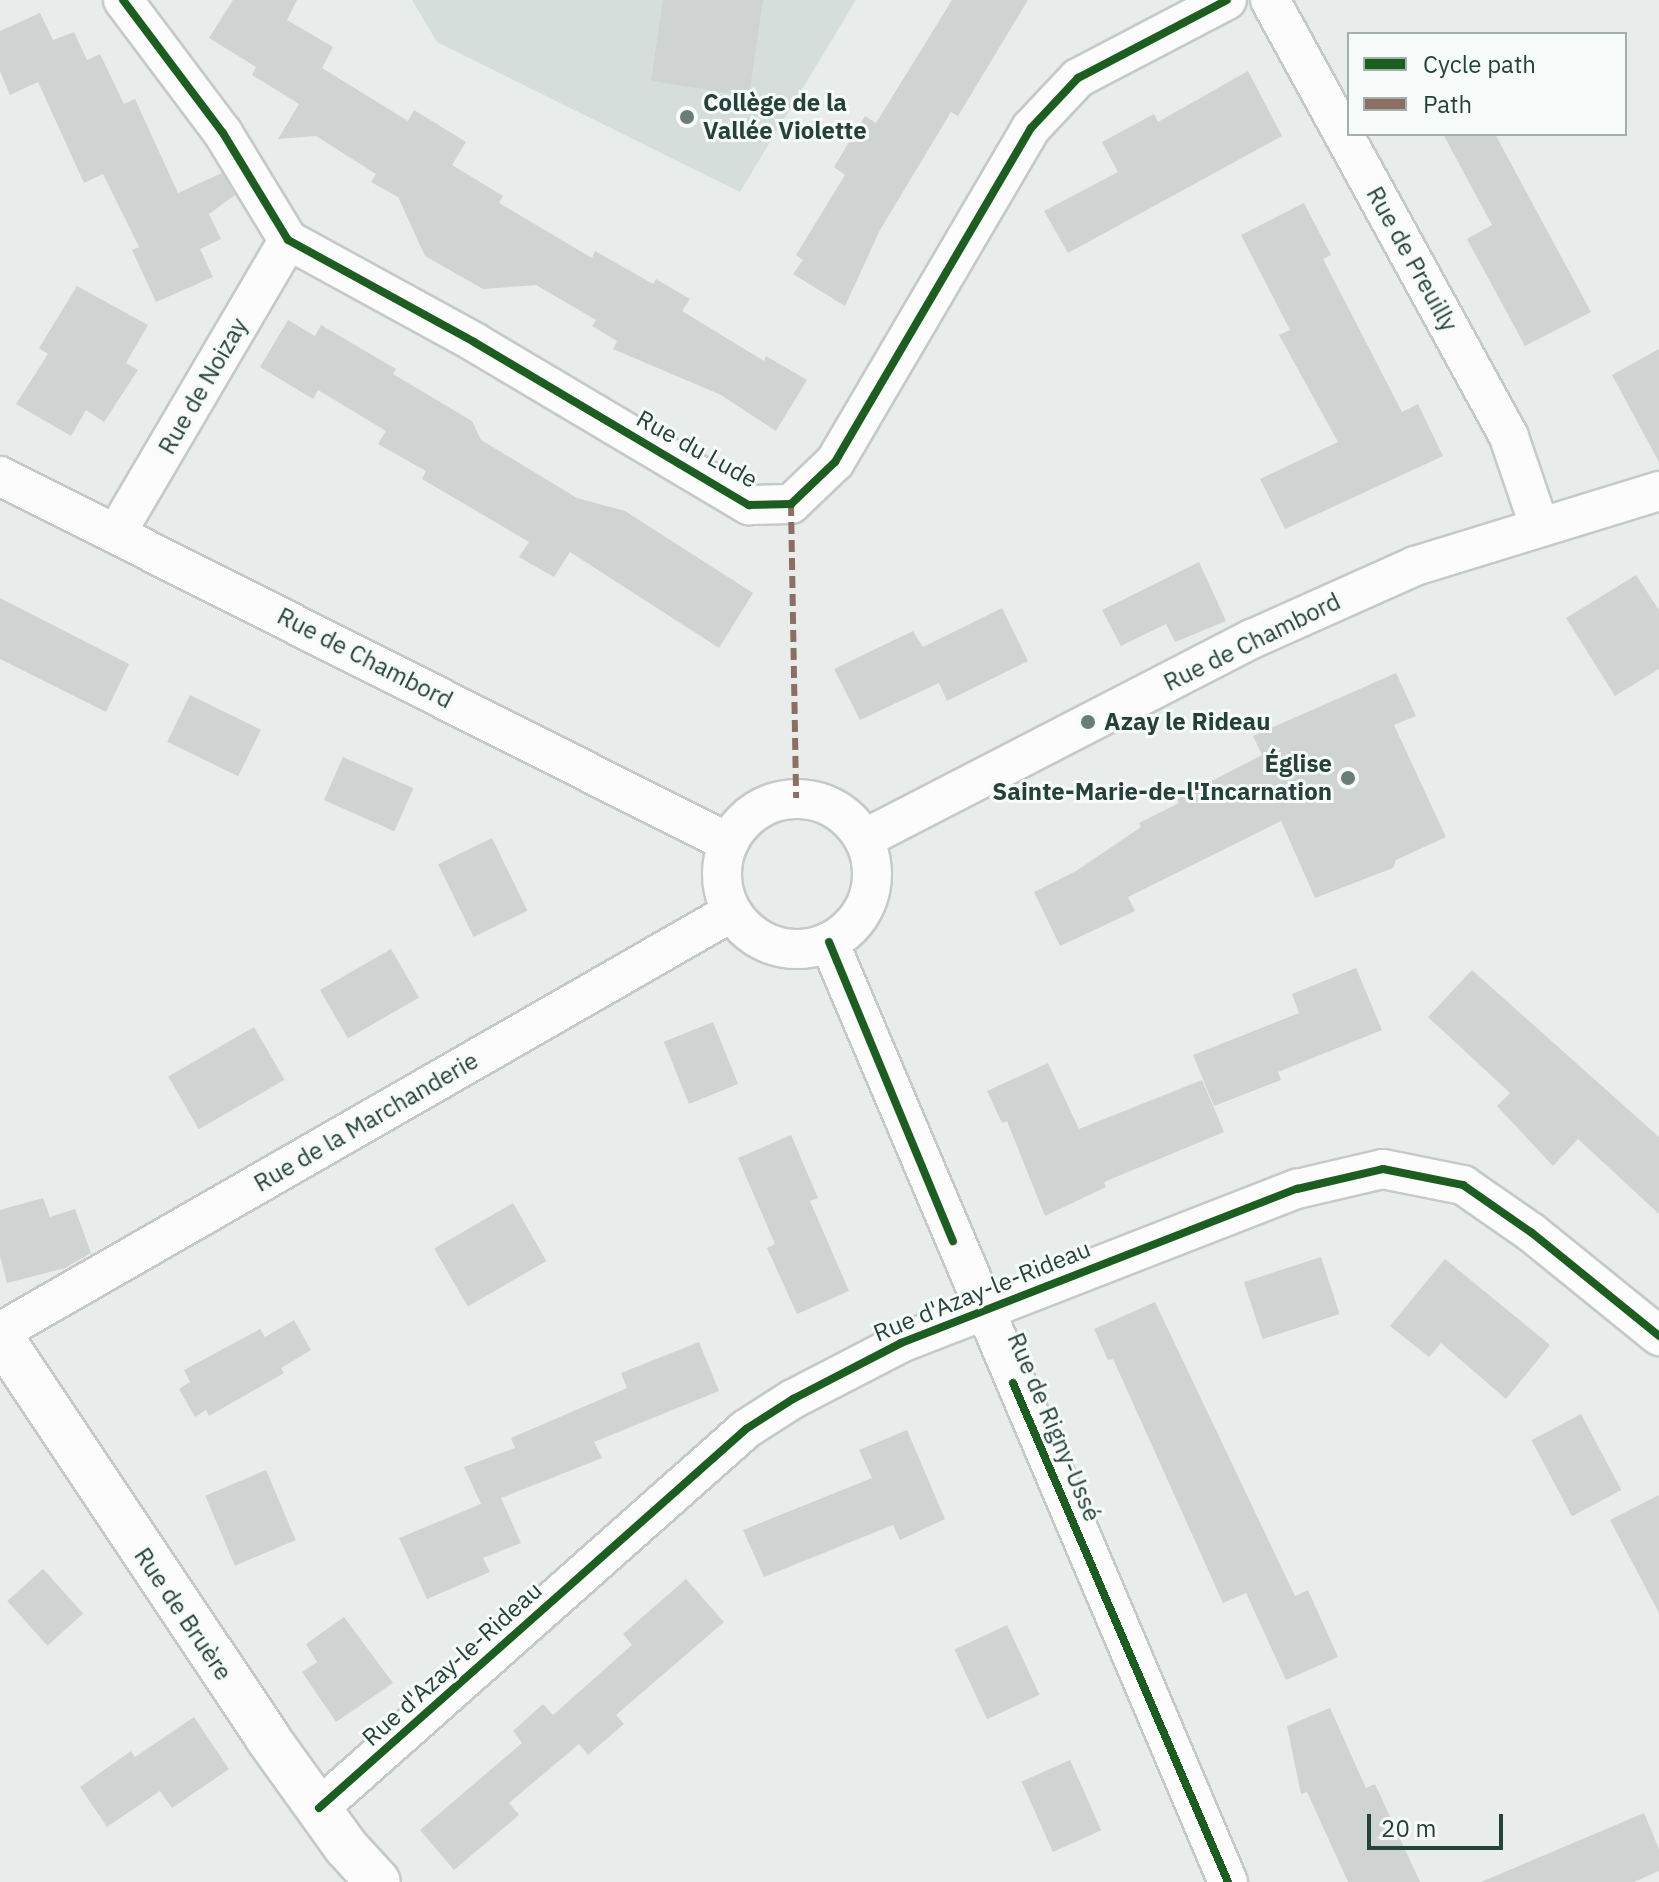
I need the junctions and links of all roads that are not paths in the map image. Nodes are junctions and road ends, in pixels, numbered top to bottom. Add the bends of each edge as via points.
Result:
1 (123, 0) edge
2 (1227, 0) edge
3 (1270, 0) edge
4 (288, 240) junction
5 (0, 476) edge
6 (1659, 491) edge
7 (1539, 525) junction
8 (117, 532) junction
9 (864, 839) junction
10 (729, 843) junction
11 (732, 912) junction
12 (829, 942) junction
13 (982, 1311) junction
14 (0, 1334) edge
15 (1659, 1336) edge
16 (319, 1808) junction
17 (378, 1882) edge
18 (1228, 1882) edge

1 - 4 street, Rue du Lude via 223,133
2 - 4 street, Rue du Lude via 1078,78 1031,128 835,462 791,504 749,505 474,342
3 - 7 street, Rue de Preuilly via 1509,437
4 - 8 street, Rue de Noizay
5 - 8 street, Rue de Chambord
6 - 7 street, Rue de Chambord
7 - 9 street, Rue de Chambord via 1415,566 1252,639
8 - 10 street, Rue de Chambord
9 - 10 street via 836,809 796,798 756,811
9 - 12 street via 872,886 850,929
10 - 11 street via 722,878
11 - 12 street via 750,933 775,946 802,949
11 - 14 street, Rue de la Marchanderie
12 - 13 street, Rue de Rigny-Ussé
13 - 15 street, Rue d'Azay-le-Rideau via 1297,1189 1383,1169 1463,1185 1532,1233
13 - 16 street, Rue d'Azay-le-Rideau via 850,1367 746,1429
13 - 18 street, Rue de Rigny-Ussé
14 - 16 street, Rue de Bruère via 25,1380
16 - 17 street, Rue de Bruère

